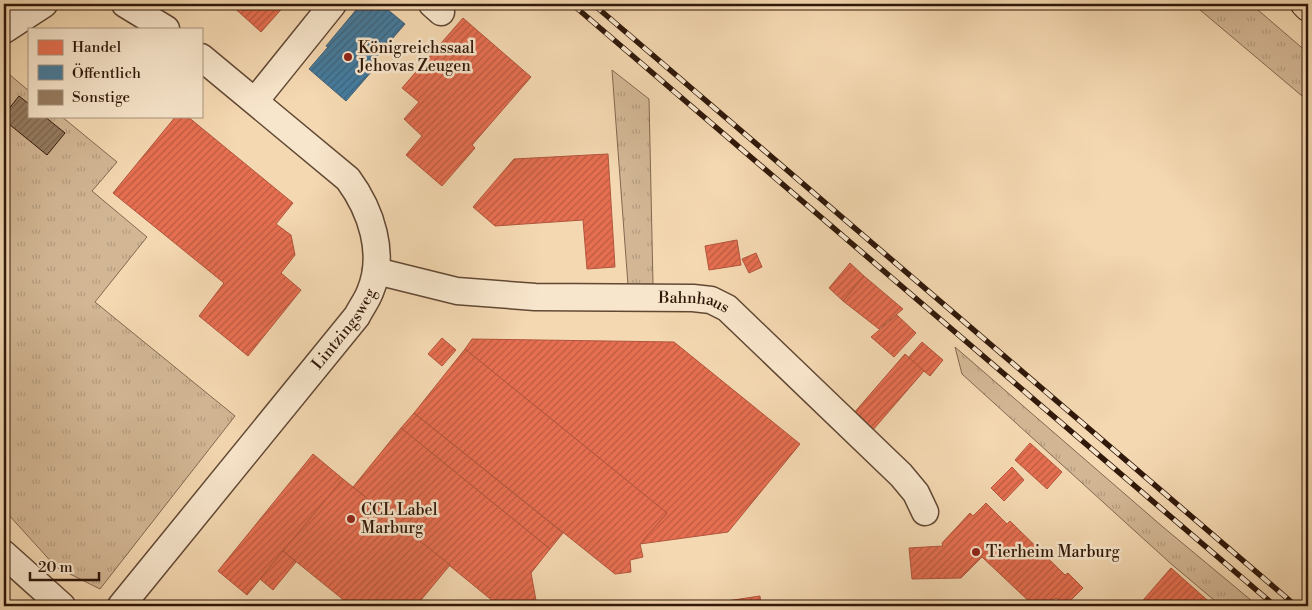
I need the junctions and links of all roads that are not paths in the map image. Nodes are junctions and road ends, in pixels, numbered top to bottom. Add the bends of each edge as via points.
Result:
1 (44, 4) edge
2 (125, 4) edge
3 (334, 4) edge
4 (1305, 4) edge
5 (1308, 7) edge
6 (164, 28) edge
7 (4, 30) edge
8 (202, 58) edge
9 (254, 101) junction
10 (376, 271) junction
11 (925, 512) dead end
12 (4, 554) edge
13 (62, 606) edge
14 (121, 606) edge

1 - 7 street
2 - 6 street
3 - 9 street
4 - 5 highway
8 - 9 street, Lintzingsweg
9 - 10 street, Lintzingsweg via 329,162 359,194 374,234
10 - 11 street, Bahnhaus via 457,291 534,297 711,300 727,308 901,475
10 - 14 street, Lintzingsweg via 370,292 357,316
12 - 13 street

